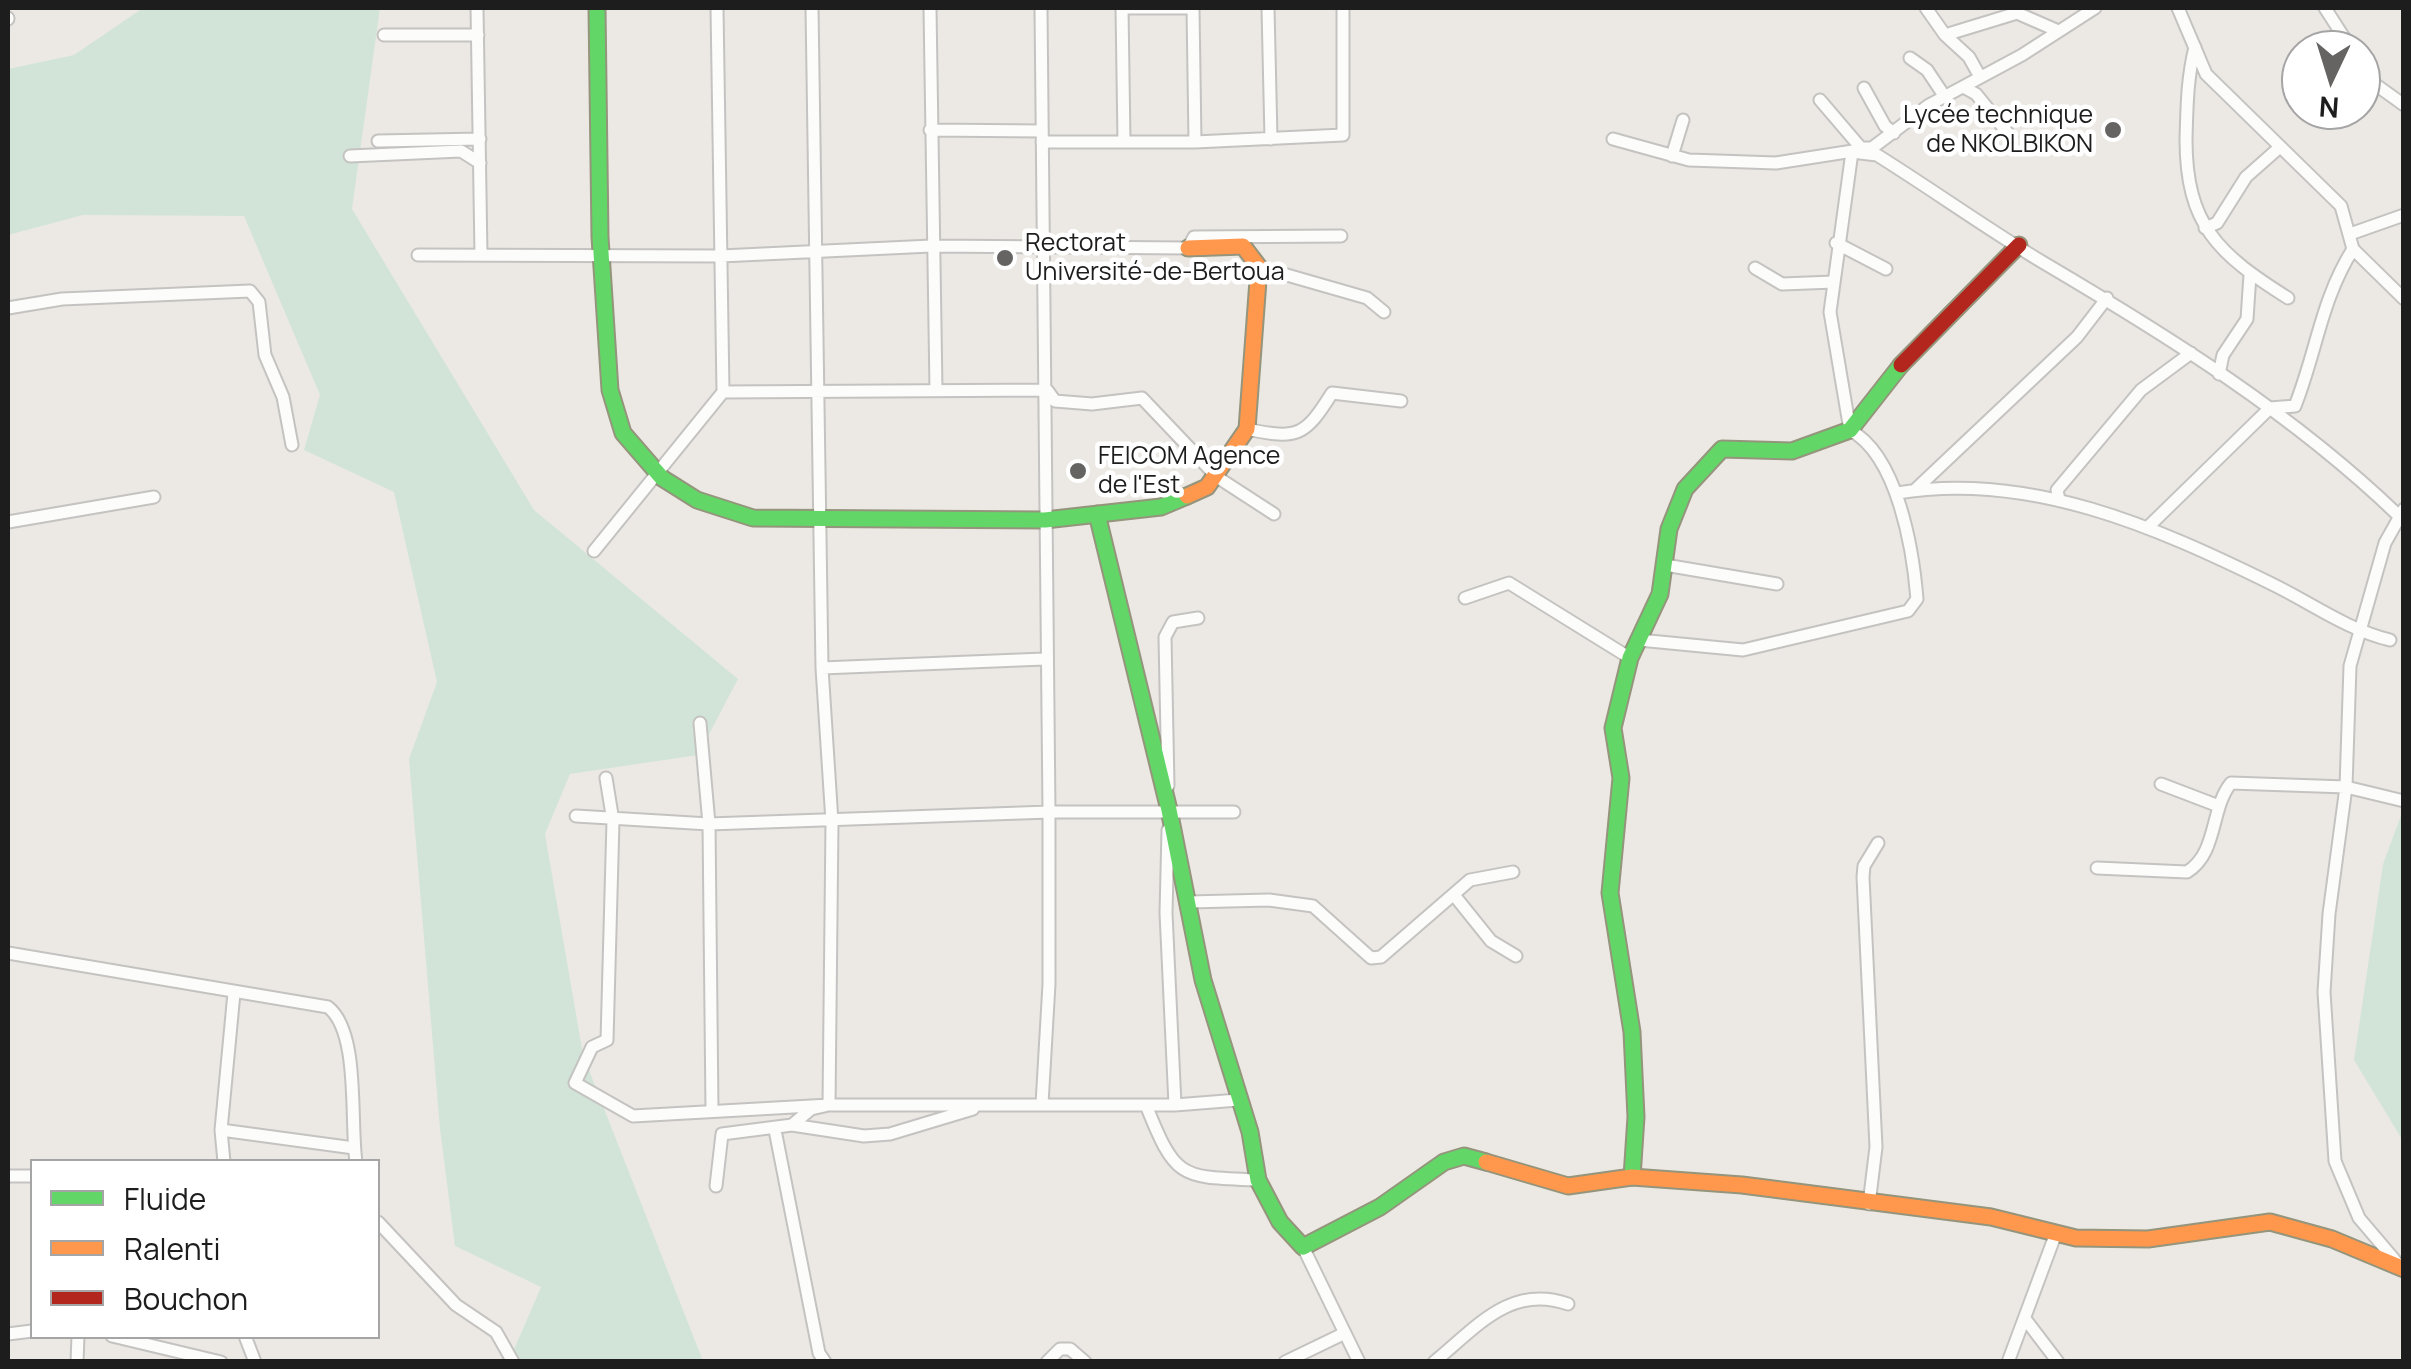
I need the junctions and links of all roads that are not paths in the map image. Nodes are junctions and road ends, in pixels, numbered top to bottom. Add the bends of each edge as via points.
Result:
1 (477, 8) edge
2 (597, 8) edge
3 (717, 8) edge
4 (812, 8) edge
5 (930, 8) edge
6 (1041, 8) edge
7 (1122, 8) edge
8 (1193, 8) edge
9 (1268, 8) edge
10 (1344, 8) edge
11 (1926, 8) edge
12 (2095, 8) edge
13 (2178, 8) edge
14 (2324, 8) edge
15 (2056, 30) junction
16 (2339, 30) edge
17 (384, 35) dead end
18 (478, 35) junction
19 (1946, 35) junction
20 (2194, 47) junction
21 (1910, 58) dead end
22 (1978, 76) junction
23 (1864, 88) dead end
24 (1965, 88) junction
25 (2381, 88) edge
26 (1944, 98) junction
27 (1820, 100) dead end
28 (2404, 104) edge
29 (1683, 120) dead end
30 (930, 130) junction
31 (1894, 132) junction
32 (1042, 137) junction
33 (2012, 137) dead end
34 (1613, 139) dead end
35 (480, 140) junction
36 (1270, 140) junction
37 (378, 141) dead end
38 (1124, 142) junction
39 (1196, 142) junction
40 (1872, 148) junction
41 (2280, 148) junction
42 (1852, 152) junction
43 (350, 156) dead end
44 (1672, 156) junction
45 (480, 163) junction
46 (2404, 214) edge
47 (2205, 228) junction
48 (2350, 234) junction
49 (1340, 236) dead end
50 (1836, 243) junction
51 (2020, 245) junction
52 (931, 246) junction
53 (1188, 248) junction
54 (2353, 249) junction
55 (815, 250) junction
56 (1046, 250) junction
57 (418, 255) dead end
58 (481, 255) junction
59 (720, 256) junction
60 (600, 257) junction
61 (1259, 266) junction
62 (1754, 268) dead end
63 (1886, 268) dead end
64 (2250, 275) junction
65 (1834, 282) junction
66 (2107, 298) junction
67 (2288, 298) dead end
68 (2404, 299) edge
69 (8, 308) edge
70 (1384, 312) dead end
71 (2192, 353) junction
72 (2218, 374) junction
73 (936, 390) junction
74 (1047, 390) junction
75 (821, 391) junction
76 (724, 392) junction
77 (1400, 401) dead end
78 (2270, 408) junction
79 (1248, 429) junction
80 (1850, 430) junction
81 (292, 445) dead end
82 (656, 472) junction
83 (1217, 477) junction
84 (1916, 490) junction
85 (1897, 492) junction
86 (154, 497) dead end
87 (2059, 500) junction
88 (2401, 512) edge
89 (1096, 514) junction
90 (1274, 514) dead end
91 (823, 515) junction
92 (1046, 520) junction
93 (8, 522) edge
94 (2148, 528) junction
95 (594, 551) dead end
96 (1665, 565) junction
97 (1777, 584) dead end
98 (1464, 598) dead end
99 (1198, 618) dead end
100 (2357, 632) junction
101 (1640, 640) junction
102 (2390, 640) dead end
103 (1630, 658) junction
104 (1044, 659) junction
105 (822, 668) junction
106 (700, 723) dead end
107 (606, 778) dead end
108 (2161, 784) dead end
109 (2346, 786) junction
110 (2404, 801) edge
111 (2216, 805) junction
112 (1169, 810) junction
113 (1049, 812) junction
114 (1234, 812) dead end
115 (576, 816) dead end
116 (613, 821) junction
117 (832, 822) junction
118 (708, 824) junction
119 (1878, 843) dead end
120 (2097, 868) dead end
121 (1513, 872) dead end
122 (1454, 895) junction
123 (1190, 902) junction
124 (8, 953) edge
125 (1516, 956) dead end
126 (234, 993) junction
127 (1238, 1100) junction
128 (1042, 1104) junction
129 (829, 1105) junction
130 (1146, 1105) junction
131 (1175, 1105) junction
132 (712, 1110) junction
133 (792, 1125) junction
134 (221, 1130) junction
135 (776, 1130) junction
136 (354, 1148) junction
137 (224, 1159) edge
138 (356, 1159) edge
139 (1632, 1177) junction
140 (1231, 1179) junction
141 (1258, 1180) junction
142 (716, 1186) dead end
143 (1266, 1201) junction
144 (1869, 1204) junction
145 (380, 1224) edge
146 (2056, 1233) junction
147 (2374, 1237) junction
148 (1303, 1246) junction
149 (2357, 1249) junction
150 (2403, 1268) edge
151 (1568, 1304) dead end
152 (2026, 1320) junction
153 (1345, 1333) junction
154 (119, 1339) edge
155 (156, 1355) edge
156 (221, 1362) edge
157 (513, 1362) edge
158 (825, 1362) edge
159 (1047, 1362) edge
160 (1085, 1362) edge
161 (1285, 1362) edge
162 (1360, 1362) edge
163 (1434, 1362) edge
164 (2008, 1362) edge
165 (2058, 1362) edge

1 - 18 street
2 - 60 street
3 - 59 street
4 - 55 street
5 - 30 street
6 - 32 street
7 - 8 street
7 - 38 street
8 - 39 street
9 - 36 street
10 - 36 street via 1343,135
11 - 19 street
12 - 15 street
13 - 20 street
14 - 16 street
15 - 19 street via 2017,12
15 - 22 street
17 - 18 street
18 - 35 street
19 - 22 street via 1969,56
20 - 41 street via 2206,74
20 - 47 street via 2185,88 2186,175
21 - 26 street via 1927,70
22 - 24 street
23 - 31 street
24 - 26 street
24 - 33 street
25 - 28 street
26 - 31 street
27 - 40 street via 1861,148
29 - 44 street
30 - 32 street
30 - 52 street
31 - 40 street
32 - 38 street
32 - 56 street
34 - 44 street
35 - 37 street
35 - 45 street
36 - 39 street
38 - 39 street
40 - 42 street
41 - 47 street
41 - 48 street via 2340,206
42 - 44 street via 1776,163
42 - 50 street
42 - 51 street via 1877,155
43 - 45 street via 462,151
45 - 58 street
46 - 48 street
47 - 64 street
48 - 54 street
49 - 53 street via 1194,237
50 - 63 street
50 - 65 street
51 - 66 street
51 - 80 street via 1915,348
52 - 55 street
52 - 56 street
52 - 73 street
53 - 56 street
53 - 61 street via 1243,246
54 - 68 street
54 - 78 street via 2330,286 2312,366 2295,406
55 - 59 street
55 - 75 street
56 - 74 street
57 - 58 street
58 - 60 street
59 - 60 street
59 - 76 street
60 - 82 street via 611,393 622,432
61 - 70 street via 1367,298
61 - 79 street
62 - 65 street via 1782,284
64 - 67 street
64 - 72 street via 2246,319
65 - 80 street via 1830,312
66 - 71 street
66 - 84 street via 2077,337
69 - 81 street via 62,299 250,291 260,302 265,355 283,396
71 - 72 street
71 - 87 street via 2141,390 2058,490
72 - 78 street
73 - 74 street
73 - 75 street
74 - 83 street via 1055,402 1142,398
74 - 92 street
75 - 76 street
75 - 91 street
76 - 82 street
77 - 79 street via 1332,393 1310,427 1285,437
78 - 88 street
78 - 94 street
79 - 83 street
80 - 85 street via 1861,436
80 - 96 street via 1792,451 1722,449 1685,489 1669,529
82 - 91 street via 722,513
82 - 95 street
83 - 89 street via 1161,507
83 - 90 street
84 - 85 street
84 - 87 street via 2005,491
85 - 101 street via 1915,568 1917,599 1908,612 1743,650
86 - 93 street
87 - 94 street
88 - 100 street
89 - 92 street
89 - 112 street
91 - 92 street
91 - 105 street
92 - 104 street
94 - 100 street
96 - 97 street
96 - 101 street
98 - 103 street via 1509,583
99 - 112 street via 1173,622 1165,637
100 - 102 street
100 - 109 street
101 - 103 street
103 - 139 street via 1613,728 1621,778 1610,892 1632,1021
104 - 105 street
104 - 113 street
105 - 117 street
106 - 118 street
107 - 116 street
108 - 111 street
109 - 110 street
109 - 111 street via 2231,783
109 - 147 street via 2324,992 2330,1125 2348,1198
111 - 120 street via 2207,847 2187,872
112 - 113 street
112 - 114 street
112 - 123 street
112 - 131 street via 1166,914
113 - 117 street
113 - 128 street
115 - 116 street
116 - 118 street
116 - 132 street via 607,1040 592,1047 575,1083 633,1116
117 - 118 street
117 - 129 street
118 - 132 street
119 - 144 street via 1864,866 1862,893 1876,1129
121 - 122 street via 1480,875
122 - 123 street via 1371,958 1312,906
122 - 125 street via 1490,940
123 - 127 street via 1203,980
124 - 126 street
126 - 134 street
126 - 136 street via 328,1007 342,1018
127 - 131 street
127 - 141 street
128 - 129 street
128 - 130 street
128 - 133 street via 975,1109 890,1134
129 - 132 street
129 - 133 street via 811,1109
130 - 131 street
130 - 140 street via 1179,1169 1194,1177
133 - 135 street
134 - 136 street
134 - 137 street
135 - 142 street via 722,1134
135 - 158 street
136 - 138 street
139 - 144 street
139 - 148 street via 1568,1186 1464,1156
140 - 141 street
140 - 143 street
141 - 143 street
143 - 148 street
144 - 146 street via 1991,1217
145 - 157 street via 456,1305 496,1332
146 - 149 street via 2148,1240 2270,1222
146 - 152 street
147 - 149 street
147 - 150 street
148 - 153 street
149 - 150 street
151 - 163 street via 1545,1296 1518,1299
152 - 164 street
152 - 165 street
153 - 161 street
153 - 162 street
154 - 155 street
155 - 156 street
159 - 160 street via 1060,1349

